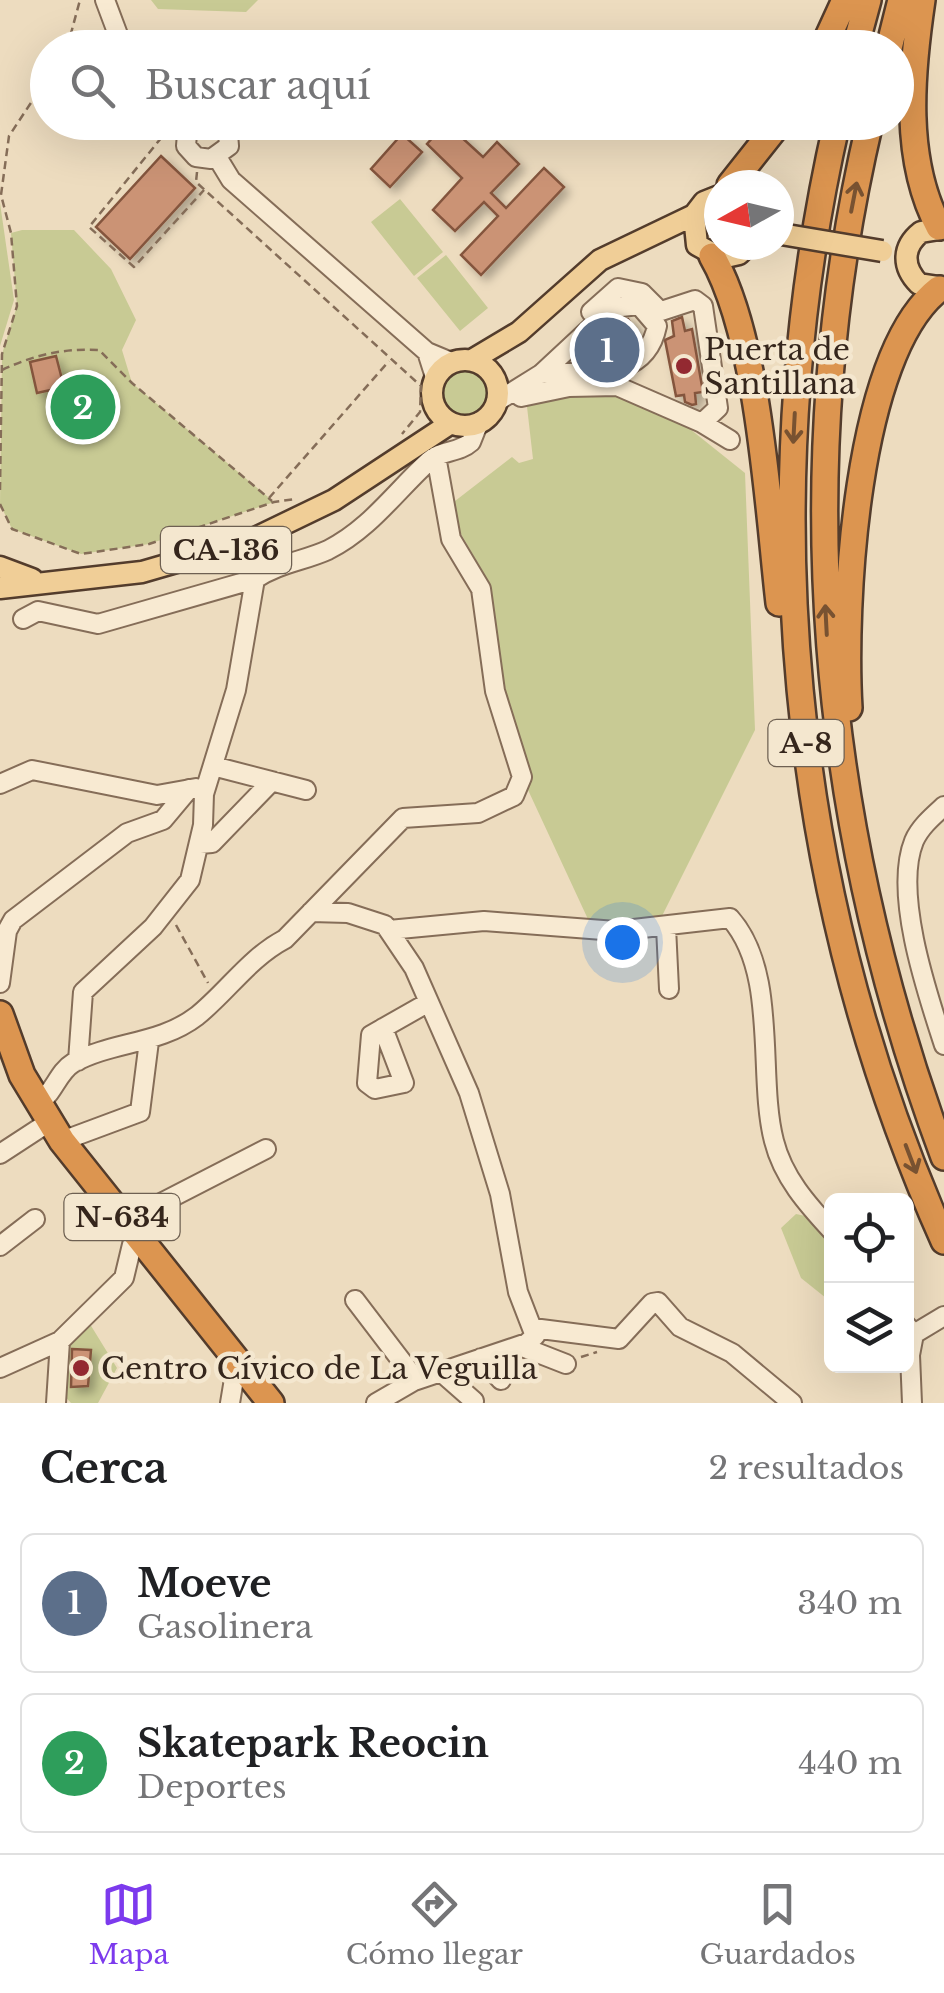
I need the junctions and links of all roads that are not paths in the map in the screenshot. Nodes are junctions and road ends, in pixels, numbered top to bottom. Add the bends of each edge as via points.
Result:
1 (105, 0) edge
2 (845, 0) edge
3 (868, 0) edge
4 (901, 0) edge
5 (922, 0) edge
6 (116, 30) edge
7 (831, 30) edge
8 (860, 30) edge
9 (893, 30) edge
10 (184, 140) edge
11 (228, 140) edge
12 (766, 140) edge
13 (833, 140) edge
14 (866, 140) edge
15 (218, 157) junction
16 (742, 170) edge
17 (704, 202) edge
18 (694, 215) junction
19 (942, 228) edge
20 (794, 236) edge
21 (648, 237) junction
22 (704, 247) edge
23 (704, 250) edge
24 (908, 257) junction
25 (711, 260) edge
26 (941, 288) edge
27 (646, 305) junction
28 (519, 332) junction
29 (453, 366) junction
30 (511, 385) junction
31 (432, 400) junction
32 (480, 422) junction
33 (450, 423) junction
34 (702, 423) junction
35 (730, 440) dead end
36 (393, 450) junction
37 (436, 456) junction
38 (0, 567) edge
39 (255, 579) junction
40 (39, 581) junction
41 (0, 588) edge
42 (23, 619) dead end
43 (213, 766) junction
44 (272, 781) junction
45 (0, 784) edge
46 (198, 788) junction
47 (306, 790) dead end
48 (944, 806) edge
49 (200, 844) junction
50 (312, 912) junction
51 (666, 926) junction
52 (389, 930) junction
53 (0, 982) edge
54 (668, 989) dead end
55 (429, 1002) junction
56 (0, 1014) edge
57 (384, 1028) dead end
58 (149, 1041) junction
59 (944, 1045) edge
60 (78, 1061) junction
61 (920, 1092) junction
62 (892, 1111) junction
63 (50, 1122) junction
64 (266, 1148) dead end
65 (0, 1154) edge
66 (944, 1157) edge
67 (35, 1220) dead end
68 (824, 1222) edge
69 (130, 1227) junction
70 (944, 1240) edge
71 (0, 1246) edge
72 (354, 1300) dead end
73 (944, 1316) edge
74 (532, 1328) junction
75 (914, 1328) edge
76 (60, 1340) junction
77 (520, 1346) junction
78 (481, 1358) junction
79 (237, 1361) junction
80 (566, 1364) road end
81 (0, 1368) edge
82 (441, 1372) junction
83 (911, 1373) edge
84 (416, 1380) junction
85 (502, 1380) dead end
86 (474, 1400) dead end
87 (56, 1403) edge
88 (230, 1403) edge
89 (271, 1403) edge
90 (376, 1403) edge
91 (792, 1403) edge
92 (912, 1403) edge

1 - 6 street
2 - 7 highway
3 - 8 highway
4 - 9 highway
5 - 19 highway via 916,141 921,188
10 - 15 street via 204,159
11 - 15 street
12 - 16 highway
13 -> 62 highway, A-8 via 795,404 794,601 823,857
61 -> 14 highway, A-8 via 853,841 825,610 831,358
15 - 29 street via 232,180 427,352
17 - 18 main road
18 - 21 main road
18 - 22 main road
19 - 24 main road via 920,232
20 - 24 main road, bridge
21 - 23 main road via 674,236
21 - 28 main road via 580,273
24 - 26 main road via 919,284
25 - 62 highway via 732,298 752,397 816,855 844,980
26 - 61 highway via 906,324 881,396 856,521 847,636 860,826
27 - 30 street via 618,288 572,329 575,340
27 - 30 street via 657,326 654,342 620,371
27 - 34 street via 695,300 703,306 718,408
28 - 29 main road
28 - 30 main road
29 - 30 main road
29 - 31 main road
30 - 32 main road
30 - 34 street via 521,397 616,386
31 - 33 main road
31 - 36 main road via 418,428
32 - 33 main road
32 - 37 street via 464,449
33 - 36 main road
34 - 35 street
36 - 40 main road, CA-136 via 308,514 207,556 142,572
37 - 39 street via 344,539
37 - 50 street via 451,539 480,589 496,692 522,777 514,796 478,814 402,818
38 - 40 main road
39 - 42 street via 98,624 38,612
39 - 43 street via 236,690
40 - 41 main road
43 - 44 street
43 - 46 street
44 - 47 street
44 - 49 street via 212,843
45 - 46 street via 32,770 157,795
46 - 49 street
46 - 53 street via 164,820 127,833 13,920
48 - 59 street via 915,838 906,867
49 - 60 street via 190,880 174,903 83,992
50 - 52 street via 348,913
50 - 58 street via 198,1016
51 - 52 street via 593,930 484,921
51 - 54 street
51 - 68 street via 730,918 736,925 752,964 768,1042 774,1144 798,1194
52 - 55 street
55 - 57 street
55 - 74 street via 468,1093 500,1194 518,1292
56 - 63 highway, N-634 via 22,1075
58 - 60 street
58 - 63 street via 140,1112
60 - 63 street via 50,1096
61 - 66 highway, A-8
62 -> 70 highway, A-8
63 - 65 street
63 - 69 highway, N-634
64 - 69 street
67 - 71 street
69 - 76 street via 124,1278
69 - 79 highway, N-634
72 - 84 street
73 - 75 street
74 - 77 street via 535,1336
74 - 91 street via 600,1343 619,1340 658,1302 680,1327 732,1354
76 - 81 street
76 - 87 street
77 - 78 street
77 - 80 street
78 - 82 street
78 - 85 street
79 - 88 street
79 - 89 highway, N-634
82 - 84 street
82 - 86 street
83 - 92 street
84 - 90 street

